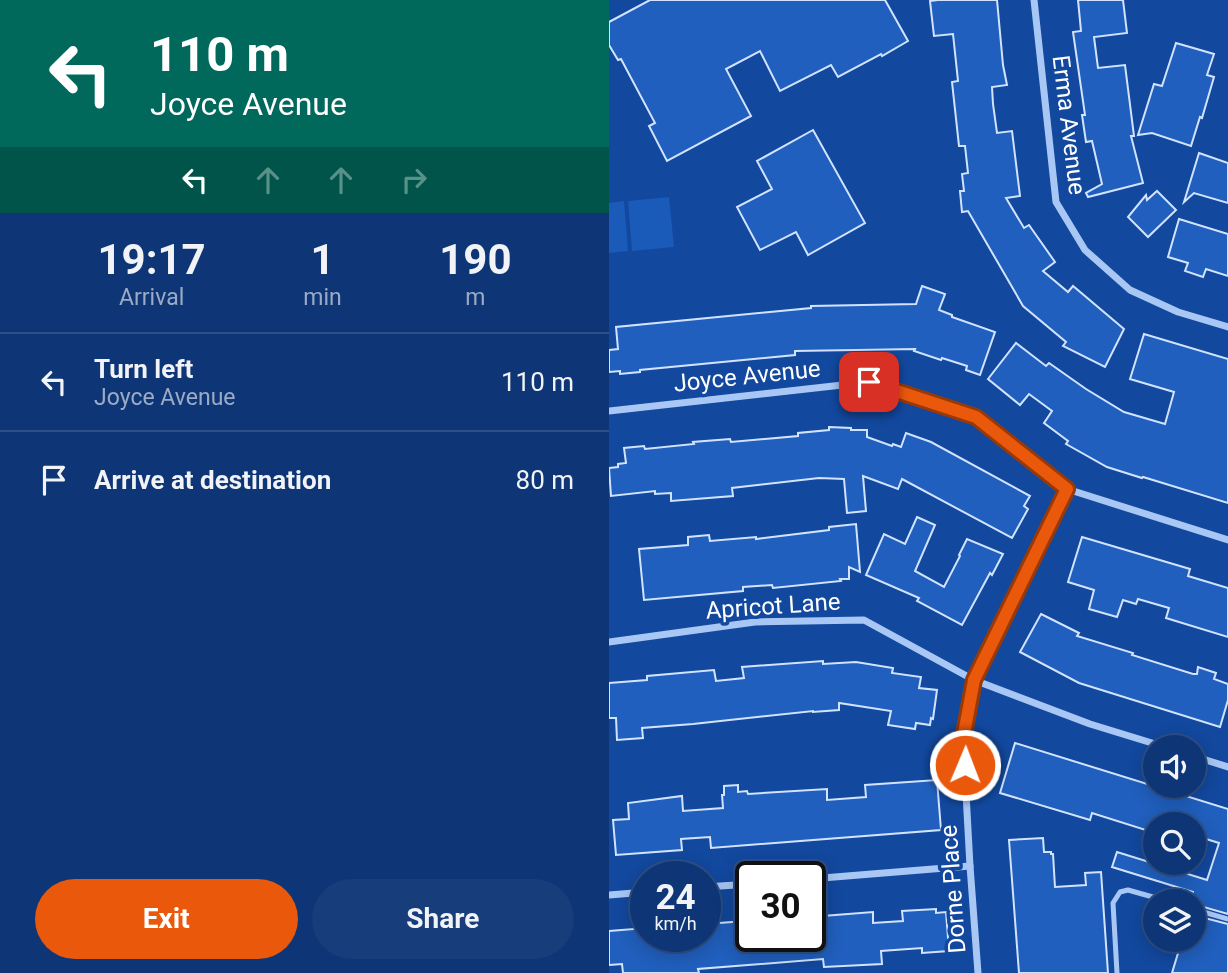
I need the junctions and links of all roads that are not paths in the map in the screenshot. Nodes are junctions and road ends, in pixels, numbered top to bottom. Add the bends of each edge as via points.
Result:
1 (1034, 0) edge
2 (1228, 327) edge
3 (609, 411) edge
4 (1067, 489) junction
5 (1228, 540) edge
6 (609, 642) edge
7 (974, 680) junction
8 (1143, 740) edge
9 (1206, 760) edge
10 (1228, 767) edge
11 (970, 866) junction
12 (826, 878) edge
13 (630, 893) edge
14 (1143, 894) edge
15 (609, 895) edge
16 (1206, 913) edge
17 (1228, 919) edge
18 (978, 973) edge
19 (1117, 973) edge

1 - 2 street, Erma Avenue via 1056,202 1084,250 1130,290 1178,312
3 - 4 street, Joyce Avenue via 869,382 976,417
4 - 5 street, Joyce Avenue
4 - 7 street, Dorne Place
6 - 7 street, Apricot Lane via 755,622 864,620
7 - 8 street, Apricot Lane
7 - 11 street, Dorne Place via 963,739
9 - 10 street
11 - 12 street
11 - 18 street, Dorne Place
13 - 15 street
14 - 19 lane via 1121,892 1113,903
16 - 17 lane

